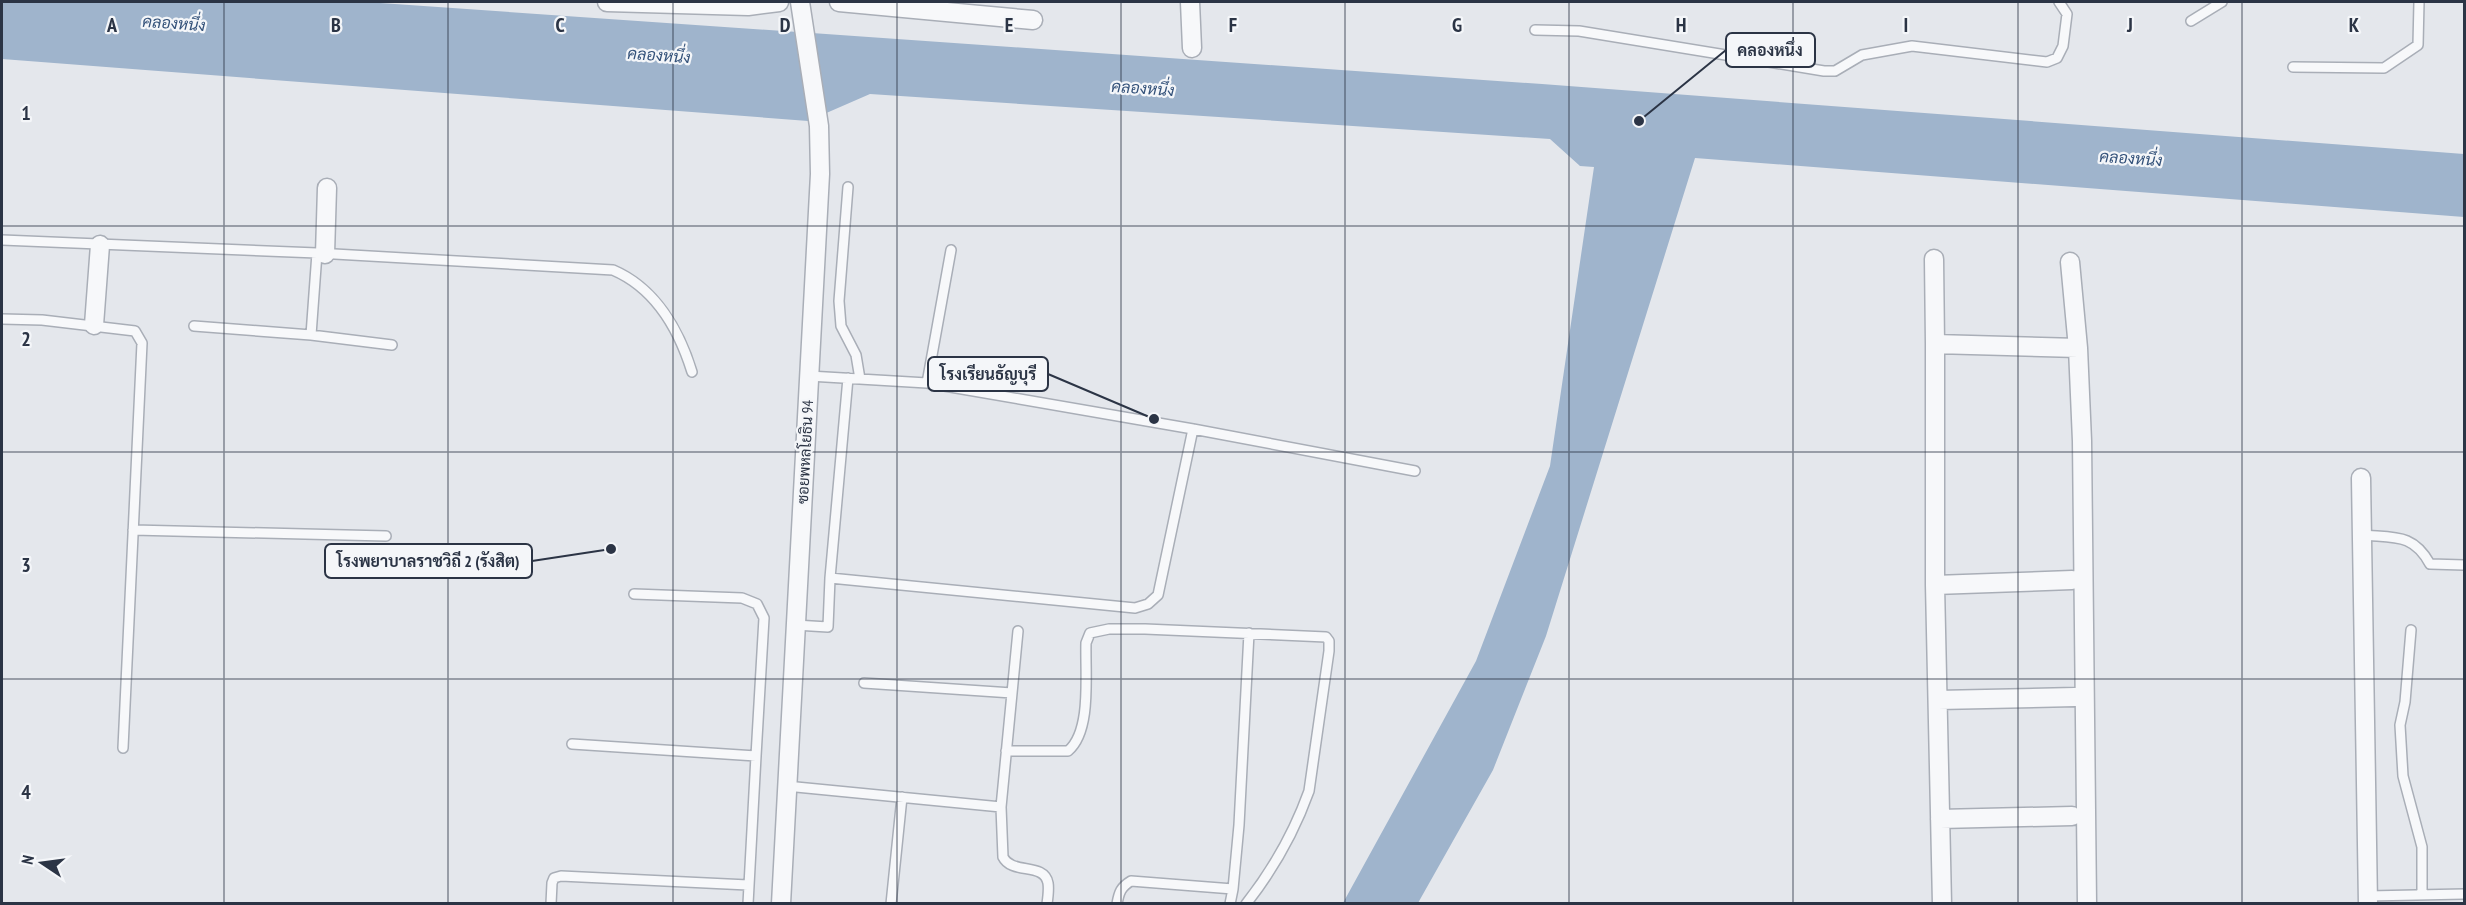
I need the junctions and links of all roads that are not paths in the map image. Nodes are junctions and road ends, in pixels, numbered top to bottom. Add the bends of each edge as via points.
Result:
1 (607, 2) edge
2 (779, 2) edge
3 (839, 2) edge
4 (1190, 2) edge
5 (2060, 2) edge
6 (2222, 2) edge
7 (2419, 2) edge
8 (702, 3) edge
9 (801, 6) edge
10 (1033, 20) dead end
11 (2191, 21) dead end
12 (1535, 30) dead end
13 (1192, 48) dead end
14 (2293, 67) dead end
15 (848, 187) dead end
16 (327, 188) dead end
17 (2, 240) edge
18 (100, 245) junction
19 (951, 250) dead end
20 (321, 253) junction
21 (1934, 259) dead end
22 (2070, 262) dead end
23 (2, 319) edge
24 (94, 325) junction
25 (194, 326) dead end
26 (311, 335) junction
27 (1935, 344) junction
28 (392, 345) dead end
29 (2078, 348) junction
30 (692, 372) dead end
31 (809, 376) junction
32 (848, 378) junction
33 (860, 379) junction
34 (927, 383) junction
35 (1193, 429) junction
36 (1415, 471) dead end
37 (2361, 478) dead end
38 (133, 530) junction
39 (2362, 535) junction
40 (386, 536) dead end
41 (2464, 565) edge
42 (830, 578) junction
43 (2072, 580) dead end
44 (1935, 585) junction
45 (634, 594) dead end
46 (795, 625) junction
47 (2411, 630) dead end
48 (1018, 631) dead end
49 (1249, 633) junction
50 (864, 683) dead end
51 (1012, 693) junction
52 (2075, 697) dead end
53 (1938, 700) junction
54 (572, 744) dead end
55 (123, 748) dead end
56 (1006, 751) junction
57 (756, 756) junction
58 (786, 786) junction
59 (902, 797) junction
60 (1001, 807) junction
61 (2072, 816) dead end
62 (1940, 819) junction
63 (748, 885) junction
64 (1233, 889) junction
65 (2464, 894) edge
66 (2422, 895) junction
67 (2368, 899) edge
68 (551, 903) edge
69 (748, 903) edge
70 (781, 903) edge
71 (891, 903) edge
72 (1047, 903) edge
73 (1117, 903) edge
74 (1230, 903) edge
75 (1245, 903) edge
76 (1942, 903) edge
77 (2087, 903) edge

1 - 8 street
2 - 8 street via 748,6
3 - 10 street
4 - 13 street
5 - 12 lane via 2067,14 2063,46 2057,58 2047,62 1912,46 1862,55 1835,71 1824,71 1579,31
6 - 11 lane
7 - 14 lane via 2418,45 2384,68
9 - 31 street, ซอยพหลโยธิน 94 via 819,126
15 - 33 lane via 839,301 841,326 856,355
16 - 20 street
17 - 18 lane
18 - 20 lane
18 - 24 street
19 - 34 lane
20 - 26 lane
20 - 30 lane via 613,270 630,277 661,309 684,345
21 - 27 street
22 - 29 street
23 - 24 lane
24 - 38 lane via 135,331 142,344
25 - 26 lane
26 - 28 lane
27 - 29 street
27 - 44 street
29 - 77 street
31 - 32 lane
31 - 46 street, ซอยพหลโยธิน 94
32 - 33 lane
32 - 42 lane
33 - 34 lane
34 - 35 lane
35 - 36 lane
35 - 42 lane via 1158,595 1148,604 1135,608
37 - 39 street
38 - 40 lane
38 - 55 lane
39 - 41 lane via 2406,538 2422,549 2430,564
39 - 67 street
42 - 46 lane via 828,627
43 - 44 street
44 - 53 street
45 - 57 lane via 742,598 757,604 764,618
46 - 58 street, ซอยพหลโยธิน 94
47 - 66 lane via 2400,725 2403,776 2422,847
48 - 51 lane
49 - 56 lane via 1109,629 1090,633 1086,643 1084,717 1077,744 1056,753
49 - 64 lane
49 - 75 lane via 1326,637 1329,644 1309,791 1276,858
50 - 51 lane
51 - 56 lane
52 - 53 street
53 - 62 street
54 - 57 lane
56 - 60 lane
57 - 63 lane
58 - 59 lane
58 - 70 street, ซอยพหลโยธิน 94
59 - 60 lane
59 - 71 lane
60 - 72 lane via 1003,857 1012,866 1045,876
61 - 62 street
62 - 76 street
63 - 68 lane via 561,876 552,883
63 - 69 lane
64 - 73 lane via 1131,881 1118,892
64 - 74 lane
65 - 66 lane
66 - 67 lane

